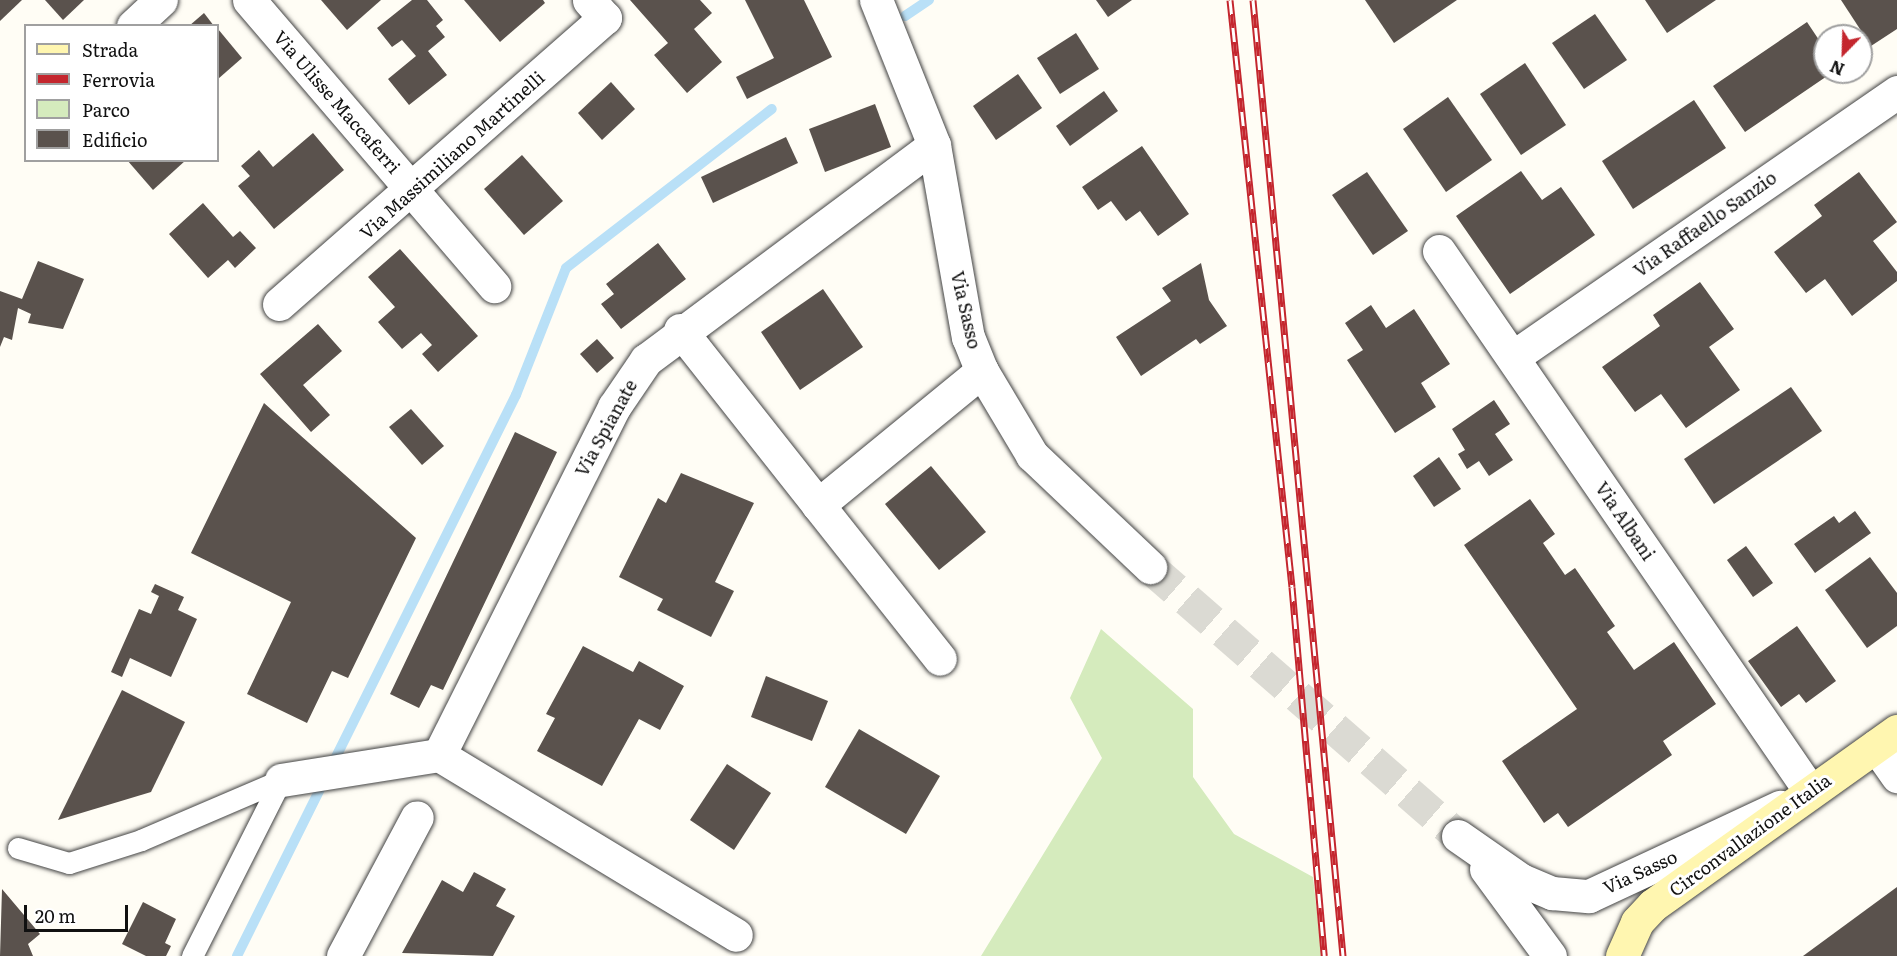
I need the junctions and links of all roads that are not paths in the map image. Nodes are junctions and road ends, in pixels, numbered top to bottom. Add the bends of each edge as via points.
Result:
1 (161, 0) edge
2 (249, 0) edge
3 (589, 0) edge
4 (876, 0) edge
5 (135, 24) edge
6 (1897, 92) edge
7 (934, 145) junction
8 (413, 191) junction
9 (1439, 251) dead end
10 (494, 286) dead end
11 (279, 304) dead end
12 (680, 330) junction
13 (1513, 357) junction
14 (982, 370) junction
15 (818, 505) junction
16 (1150, 567) tunnel mouth
17 (940, 659) dead end
18 (1886, 739) edge
19 (438, 755) junction
20 (1897, 776) edge
21 (297, 778) junction
22 (1804, 795) junction
23 (417, 817) dead end
24 (18, 848) dead end
25 (736, 935) dead end
26 (192, 956) edge
27 (343, 956) edge
28 (1550, 956) edge
29 (1622, 956) edge

1 - 5 street
2 - 8 street, Via Ulisse Maccaferri
3 - 8 street, Via Massimiliano Martinelli via 605,18
4 - 7 street, Via Sasso
6 - 13 street, Via Raffaello Sanzio
7 - 12 street, Via Spianate
7 - 14 street, Via Sasso via 968,337
8 - 10 street, Via Ulisse Maccaferri
8 - 11 street, Via Massimiliano Martinelli
9 - 13 street, Via Albani
12 - 15 street
12 - 19 street, Via Spianate via 646,360 614,406
13 - 22 street, Via Albani
14 - 15 street
14 - 16 street, Via Sasso via 1032,455
15 - 17 street
18 - 20 street
18 - 22 main road, Circonvallazione Italia
19 - 21 street
19 - 25 street
21 - 24 lane via 141,840 69,863
21 - 26 lane
22 - 28 street, Via Sasso via 1589,896 1552,893 1521,880 1458,836 1516,903
22 - 29 main road, Circonvallazione Italia via 1653,905 1638,922
23 - 27 street

